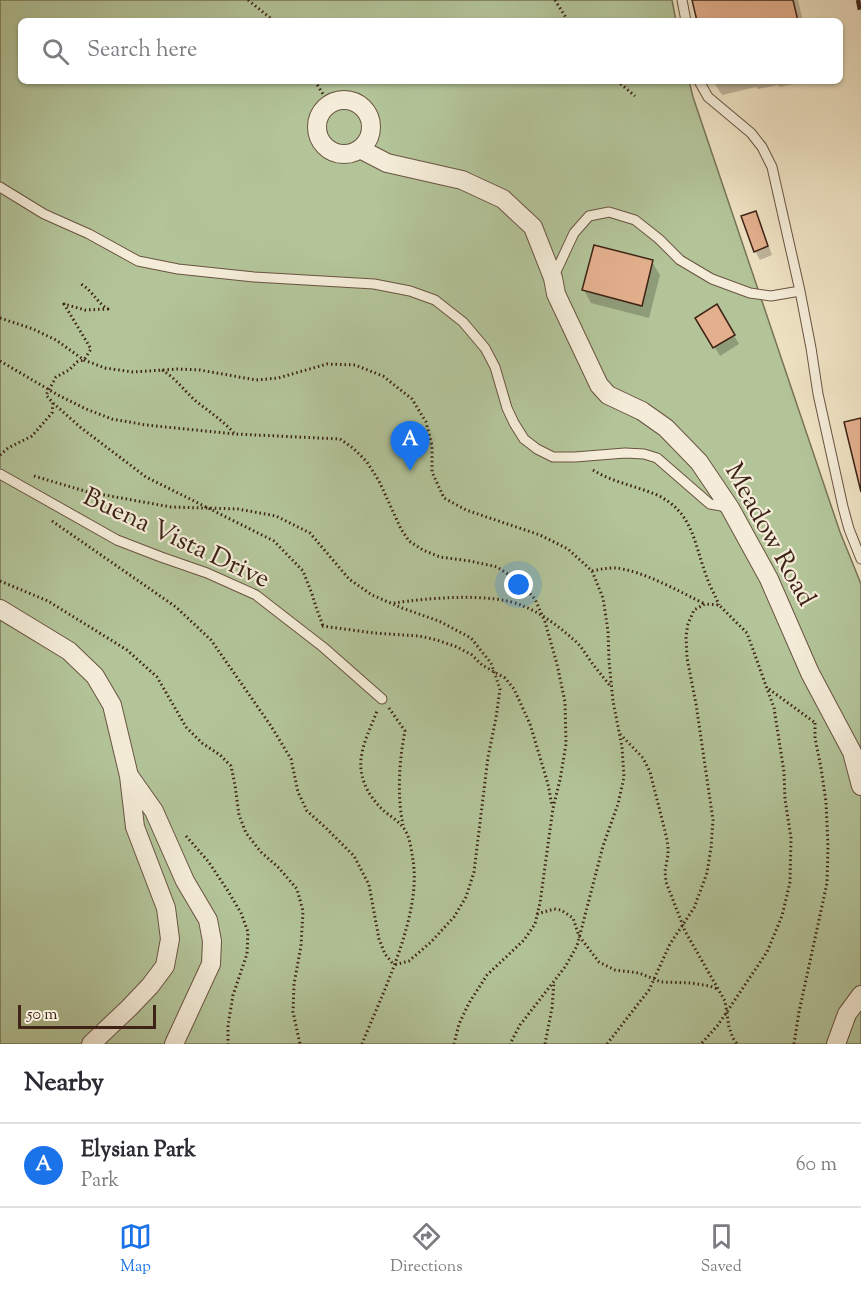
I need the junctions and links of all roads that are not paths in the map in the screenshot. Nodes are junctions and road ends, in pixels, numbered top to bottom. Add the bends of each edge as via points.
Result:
1 (682, 0) edge
2 (685, 18) edge
3 (701, 84) edge
4 (360, 149) junction
5 (0, 187) edge
6 (553, 278) junction
7 (800, 291) junction
8 (0, 474) edge
9 (730, 508) junction
10 (861, 559) edge
11 (0, 609) edge
12 (382, 699) road end
13 (129, 776) junction
14 (861, 786) edge
15 (861, 995) edge
16 (91, 1044) edge
17 (174, 1044) edge
18 (836, 1044) edge

1 - 2 lane
3 - 7 lane via 708,97 751,133 772,167
4 - 4 street via 344,155 321,143 316,126 329,104 338,100 356,102 369,116 371,134
4 - 6 street, Meadow Road via 387,163 462,180 503,199 534,227
5 - 9 lane via 44,214 138,261 254,277 374,284 435,300 463,322 484,348 495,367 514,423 524,439 537,449 553,457 644,454 657,458 710,504
6 - 7 lane via 574,233 589,216 609,212 635,220 680,260 712,279 771,296
6 - 9 street, Meadow Road via 556,294 599,385 608,395 666,428 699,462
7 - 10 lane via 843,507
8 - 12 lane, Buena Vista Drive via 117,540 256,595
9 - 14 street, Meadow Road via 769,579 810,673 852,752
11 - 13 street via 69,651 95,676 112,705
13 - 16 street via 135,827 166,908 170,939 165,966 150,986
13 - 17 street via 154,811 185,881 208,920 212,941 211,964
15 - 18 street via 846,1014

